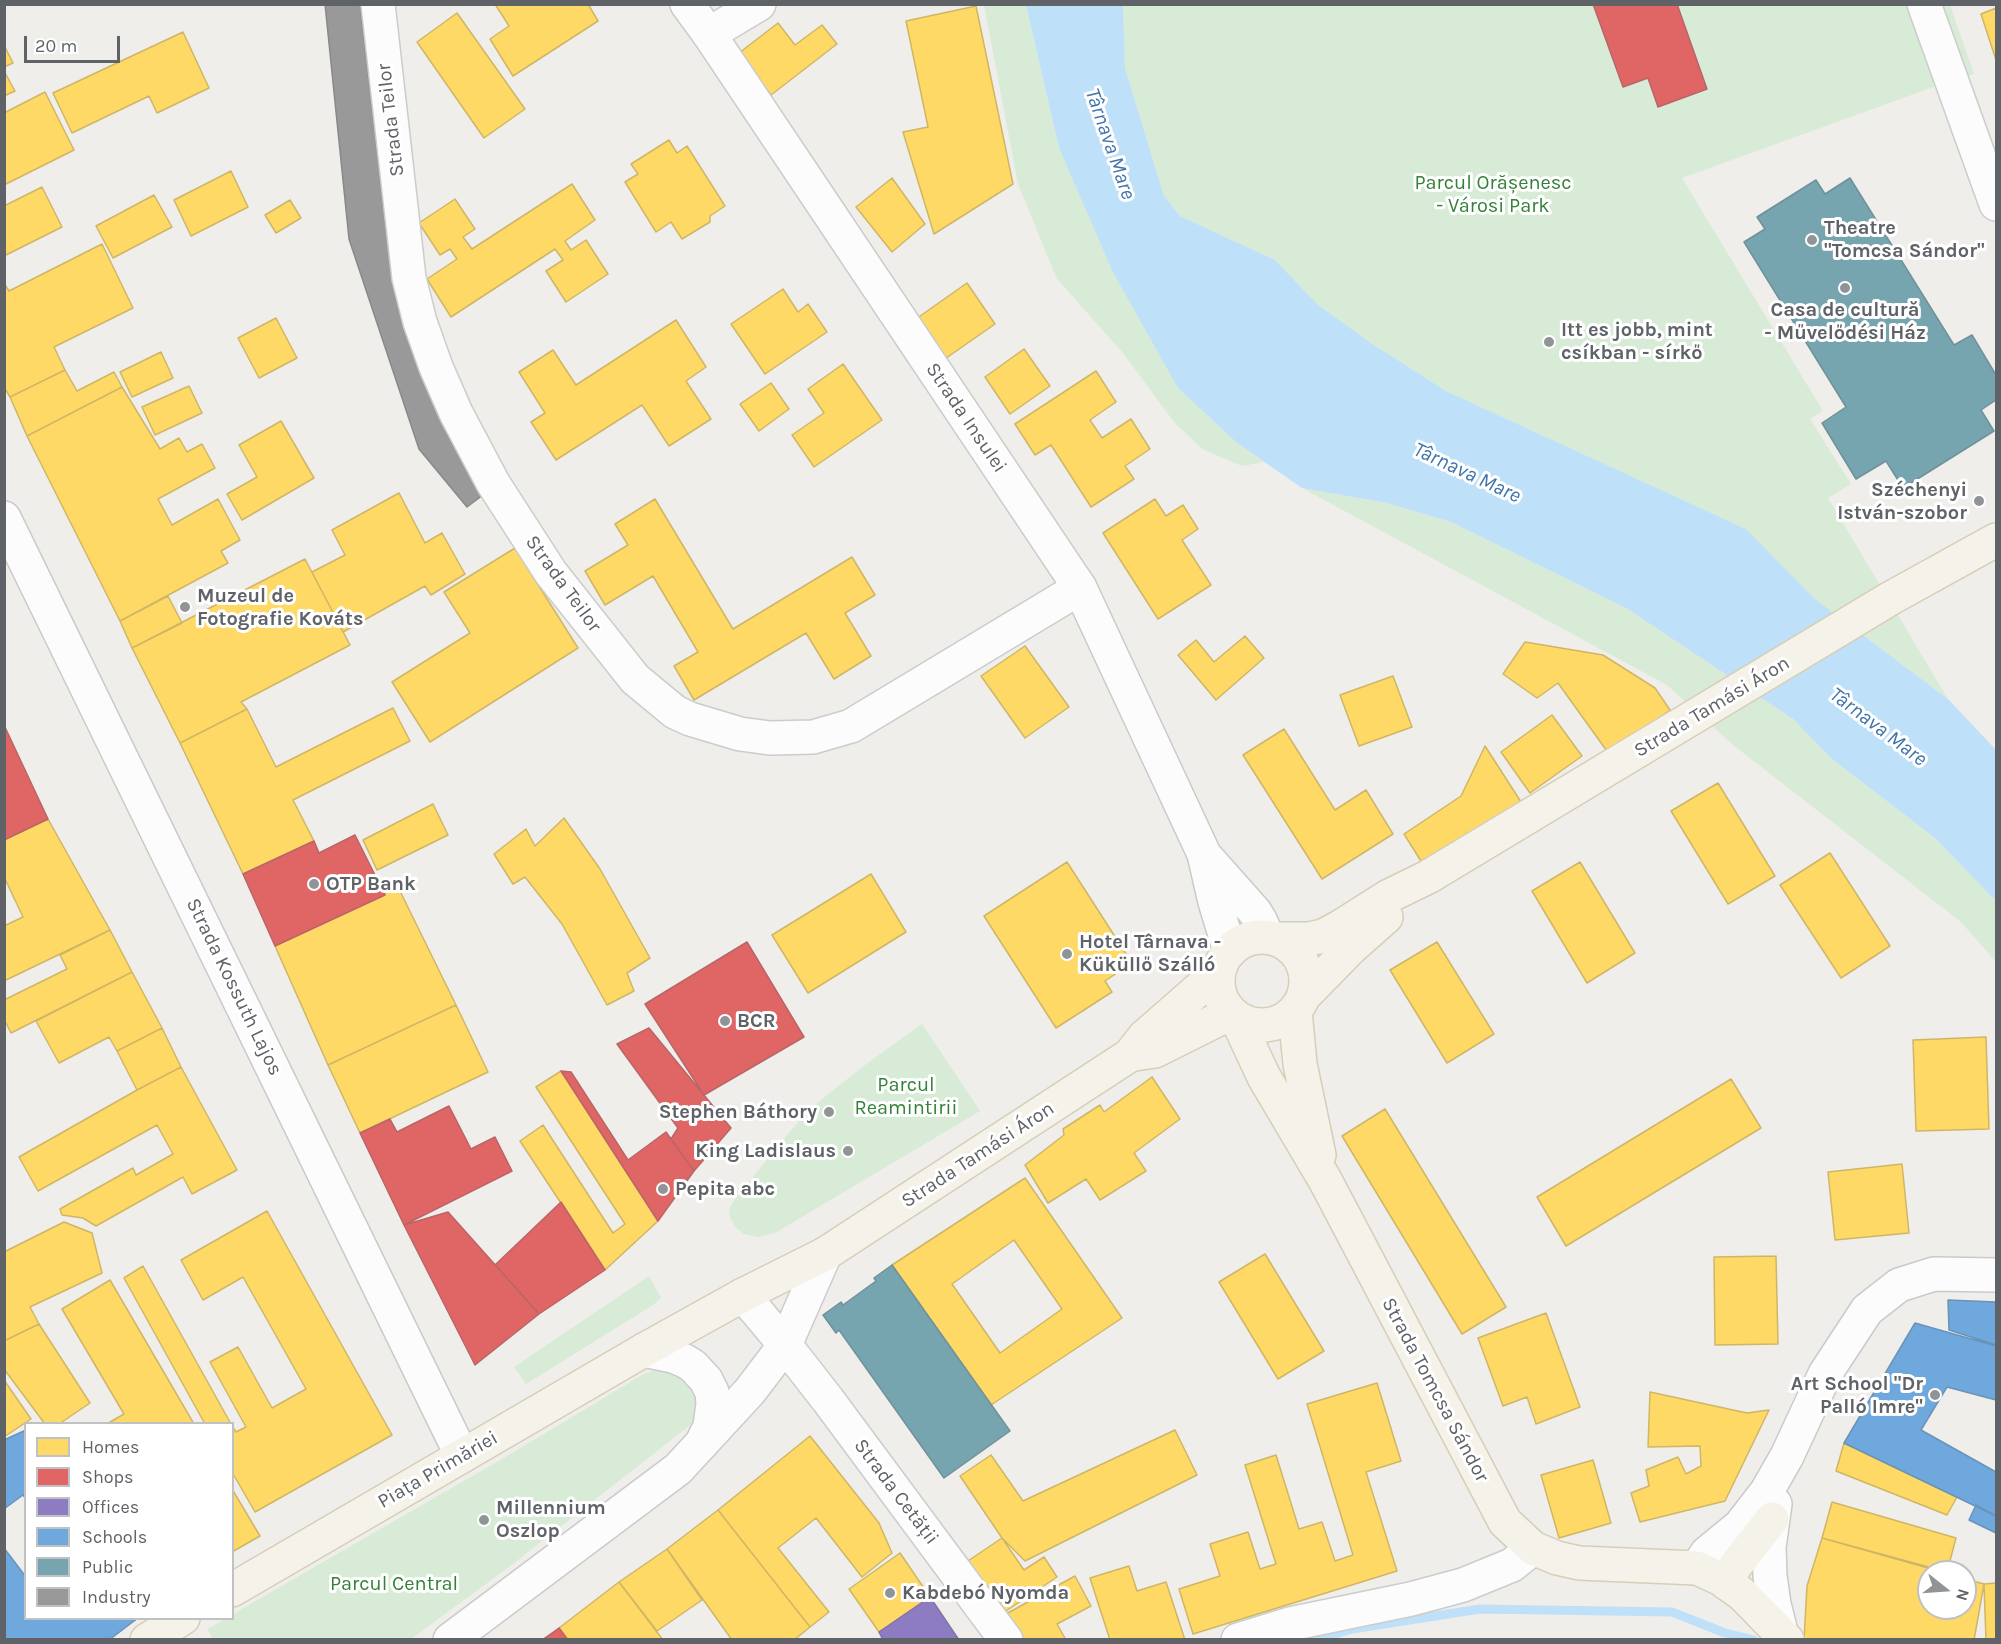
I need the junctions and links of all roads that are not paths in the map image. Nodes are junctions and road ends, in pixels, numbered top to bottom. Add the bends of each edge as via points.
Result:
1 (378, 4) edge
2 (687, 4) edge
3 (759, 4) edge
4 (1924, 4) edge
5 (709, 34) junction
6 (1996, 204) edge
7 (4, 519) edge
8 (1996, 540) edge
9 (1080, 588) junction
10 (1204, 854) junction
11 (1428, 877) junction
12 (1272, 938) junction
13 (1225, 959) junction
14 (1299, 1004) junction
15 (1234, 1015) junction
16 (1130, 1055) junction
17 (1325, 1180) junction
18 (825, 1254) junction
19 (1996, 1275) edge
20 (743, 1295) junction
21 (785, 1345) junction
22 (644, 1350) junction
23 (702, 1443) junction
24 (462, 1456) junction
25 (1788, 1456) junction
26 (1772, 1519) junction
27 (1533, 1548) junction
28 (1697, 1568) junction
29 (1726, 1582) junction
30 (234, 1589) edge
31 (180, 1620) edge
32 (1784, 1636) edge
33 (147, 1640) edge
34 (450, 1640) edge
35 (1006, 1640) edge
36 (1238, 1640) edge

1 - 9 main road, Strada Teilor via 409,278 436,367 493,483 551,573 635,679 675,712 690,719 740,734 813,737 851,726
2 - 5 main road, Strada Insulei
3 - 5 main road
4 - 6 main road
5 - 9 main road, Strada Insulei
7 - 24 main road, Strada Kossuth Lajos
8 - 11 main road, Strada Tamási Áron via 1891,598
9 - 10 main road, Strada Insulei
10 - 12 main road, Strada Insulei via 1255,912
10 - 13 main road, Strada Insulei
11 - 12 main road, Strada Tamási Áron via 1323,936
11 - 14 main road, Strada Tamási Áron via 1351,948
12 - 13 main road via 1247,939
12 - 14 main road via 1292,948 1302,962 1307,979
13 - 15 main road via 1218,983 1222,999
13 - 16 main road, Strada Tamási Áron
14 - 15 main road via 1282,1021 1266,1025 1251,1024
14 - 17 main road via 1300,1065
15 - 16 main road, Strada Tamási Áron via 1155,1051
15 - 17 main road via 1264,1077
16 - 18 main road, Strada Tamási Áron
17 - 27 main road, Strada Tomcsa Sándor via 1504,1522
18 - 20 main road, Piața Primăriei
18 - 21 main road
19 - 25 main road via 1934,1274 1899,1285 1867,1310 1825,1374
20 - 21 main road, Strada Cetății
20 - 22 main road, Piața Primăriei
21 - 23 main road via 750,1391
21 - 35 main road, Strada Cetății
22 - 23 main road via 685,1361 706,1380 713,1404 710,1426
22 - 24 main road, Piața Primăriei
23 - 34 main road via 678,1469
24 - 30 main road, Piața Primăriei
25 - 26 main road
25 - 28 main road via 1740,1526 1707,1553
26 - 29 main road
26 - 32 main road via 1770,1576
27 - 28 main road, Strada Tomcsa Sándor via 1579,1563
27 - 36 main road via 1512,1565 1463,1585 1290,1624
28 - 29 main road
29 - 32 main road
31 - 33 main road

